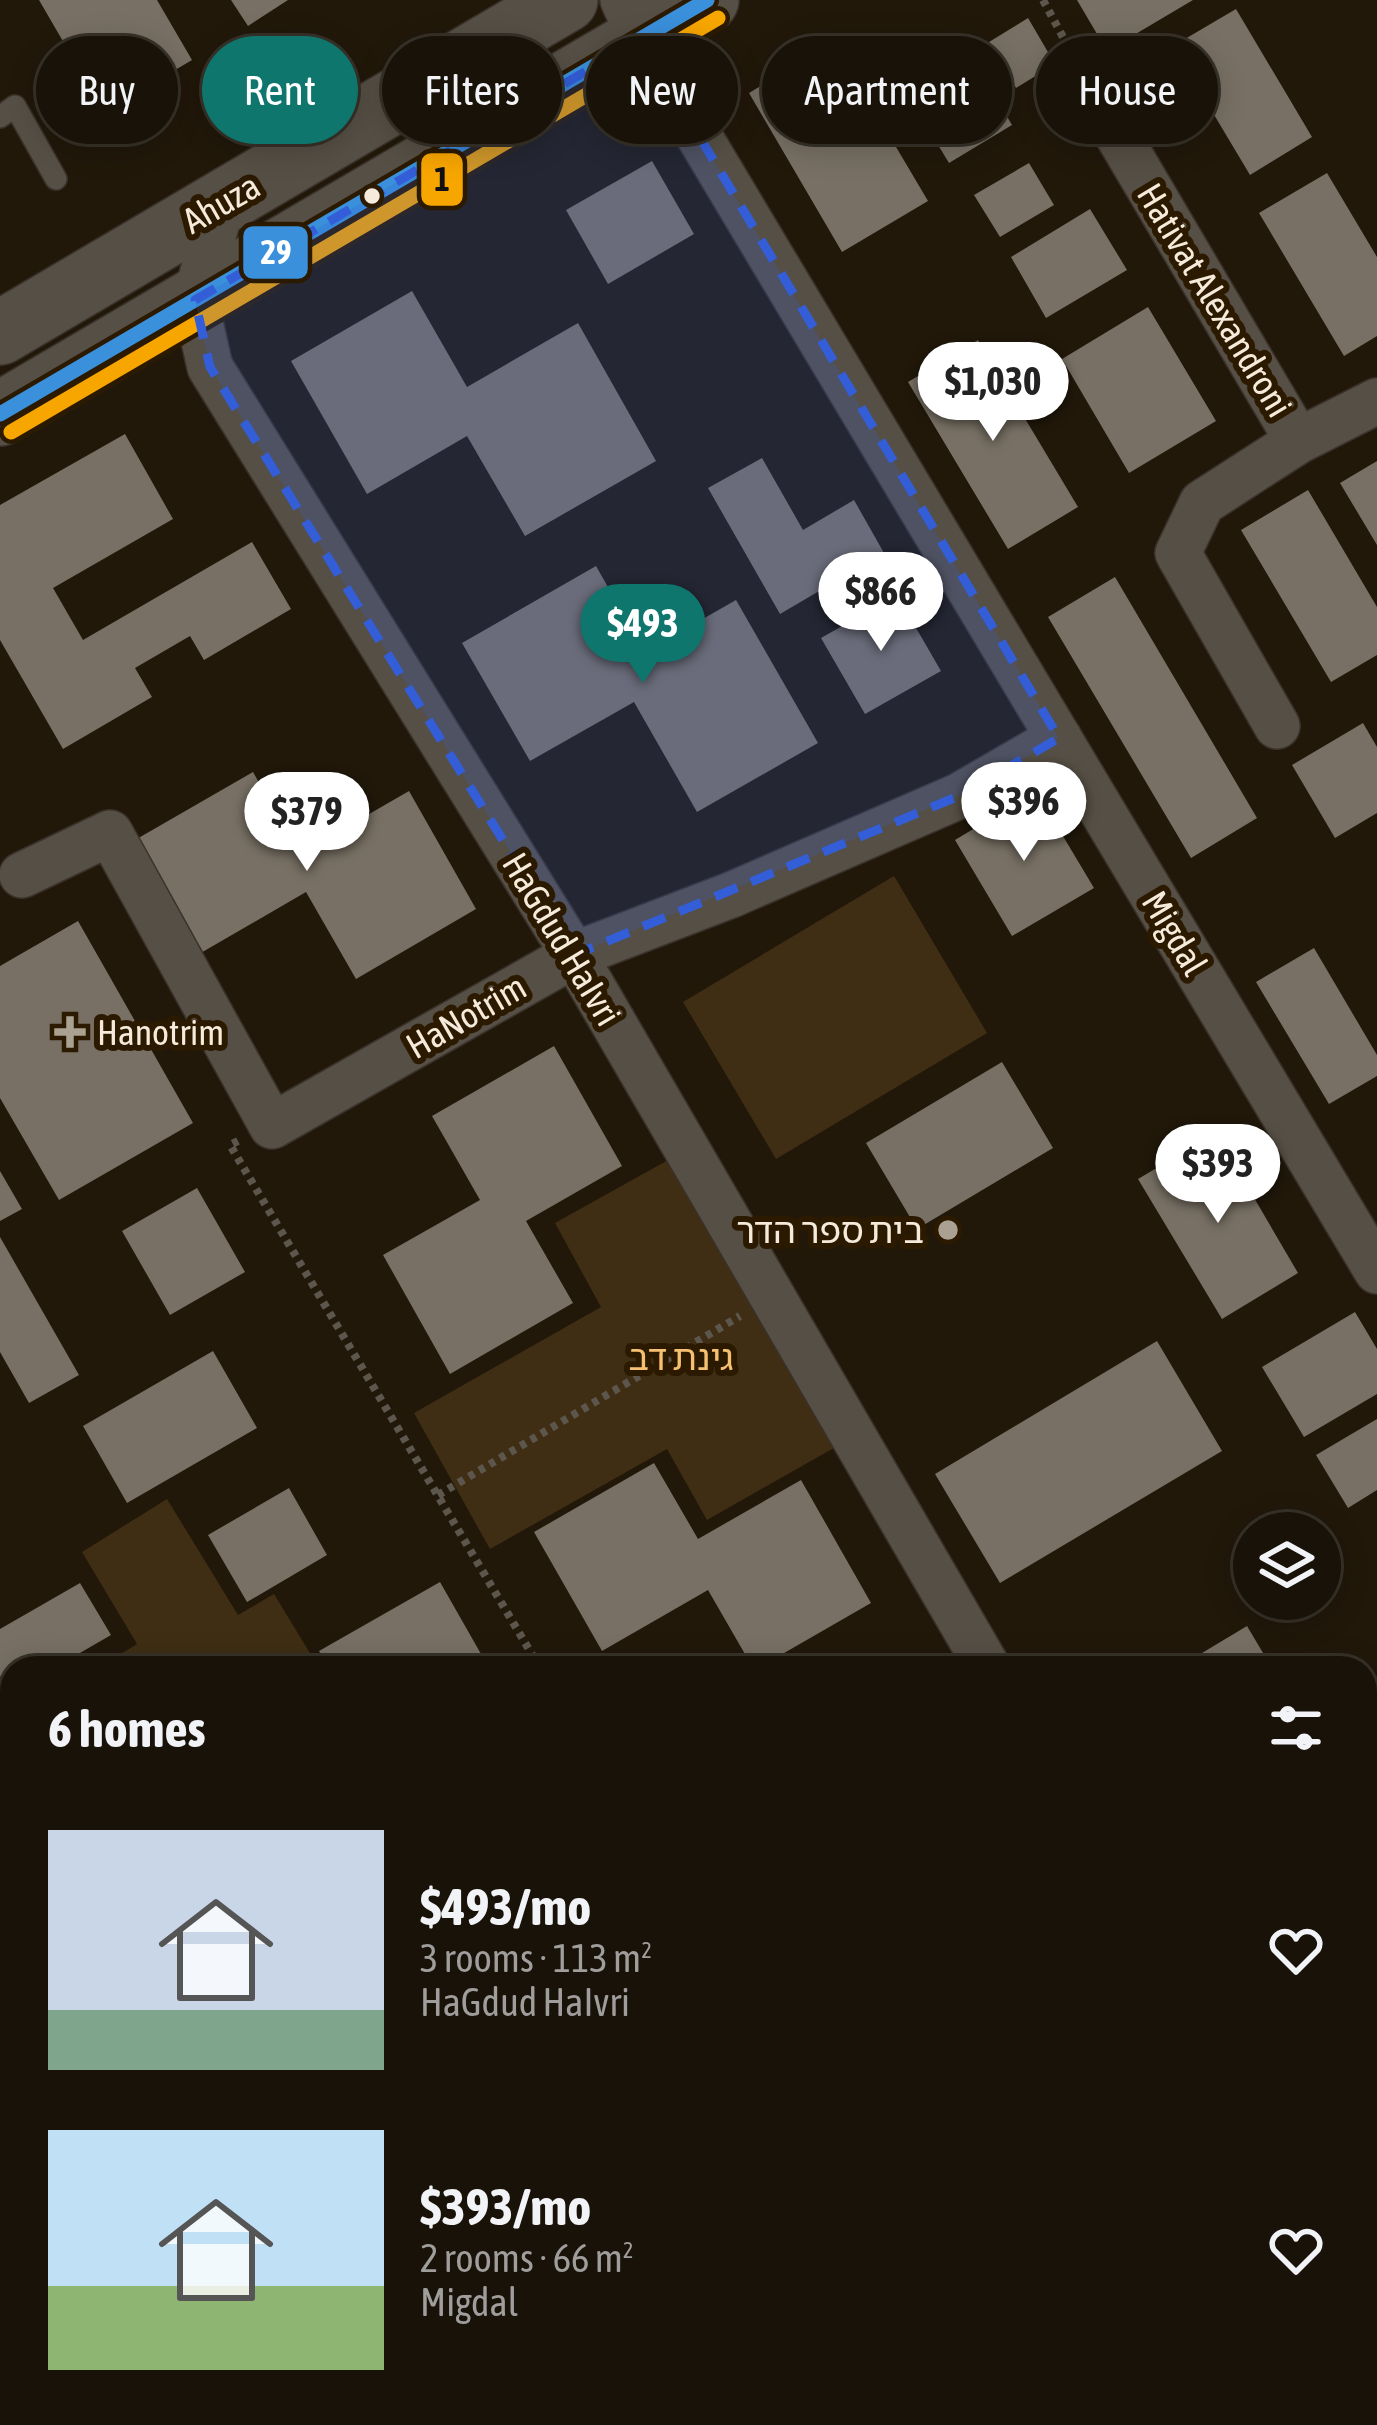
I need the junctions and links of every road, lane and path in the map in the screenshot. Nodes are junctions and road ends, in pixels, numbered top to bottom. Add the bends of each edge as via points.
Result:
1 (488, 0) edge
2 (707, 0) edge
3 (1043, 0) edge
4 (559, 2) edge
5 (632, 19) edge
6 (467, 36) edge
7 (504, 36) edge
8 (1062, 36) edge
9 (382, 108) edge
10 (0, 117) edge
11 (1123, 144) edge
12 (56, 178) dead end
13 (223, 201) junction
14 (195, 300) junction
15 (0, 333) edge
16 (1377, 401) edge
17 (0, 414) edge
18 (1298, 441) junction
19 (1276, 726) dead end
20 (1059, 738) junction
21 (22, 875) dead end
22 (574, 955) junction
23 (272, 1126) junction
24 (1377, 1271) edge
25 (772, 1297) junction
26 (438, 1495) junction
27 (533, 1656) edge
28 (981, 1656) edge

1 - 6 main road
2 - 5 main road, Ahuza
3 - 8 path
4 - 5 street
4 - 7 main road, Ahuza
5 - 14 main road, Ahuza
5 - 20 street, Migdal
9 - 13 main road, Ahuza
10 - 12 lane via 15,106
11 - 18 street, Hativat Alexandroni
13 - 14 street, HaGdud HaIvri
13 - 15 main road, Ahuza
14 - 17 main road, Ahuza
14 - 22 street, HaGdud HaIvri via 210,367
16 - 18 street, Hativat Alexandroni
18 - 19 street, Hativat Alexandroni via 1202,503 1178,553
20 - 22 street, HaNotrim via 916,815
20 - 24 street, Migdal
21 - 23 street via 110,833
22 - 23 street, HaNotrim
22 - 25 street, HaGdud HaIvri
23 - 26 path via 230,1145
25 - 26 path
25 - 28 street, HaGdud HaIvri
26 - 27 path

